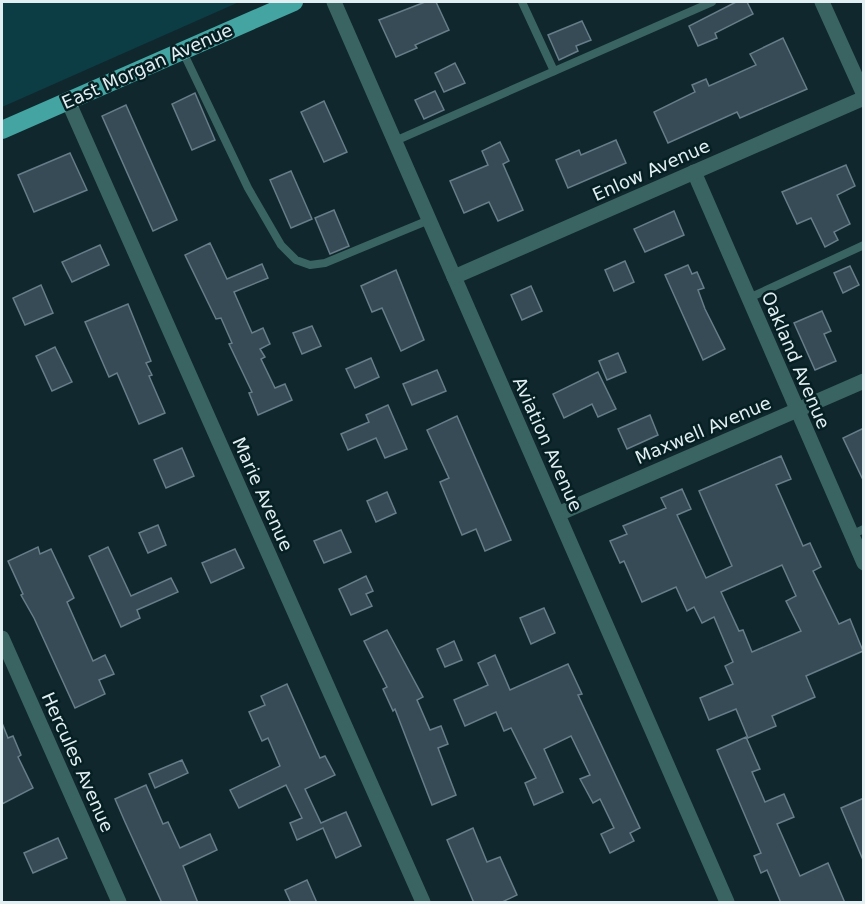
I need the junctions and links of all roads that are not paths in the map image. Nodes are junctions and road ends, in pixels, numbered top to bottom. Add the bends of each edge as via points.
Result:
1 (294, 2) edge
2 (334, 2) edge
3 (522, 2) edge
4 (712, 2) edge
5 (822, 2) edge
6 (182, 50) junction
7 (554, 71) junction
8 (864, 97) edge
9 (68, 100) junction
10 (2, 130) edge
11 (395, 141) junction
12 (694, 172) junction
13 (429, 220) junction
14 (864, 245) edge
15 (454, 277) junction
16 (749, 298) junction
17 (864, 381) edge
18 (798, 411) junction
19 (558, 514) junction
20 (857, 532) edge
21 (864, 563) edge
22 (2, 638) edge
23 (119, 903) edge
24 (423, 903) edge
25 (727, 903) edge

1 - 6 main road, East Morgan Avenue
2 - 11 street, Aviation Avenue
3 - 7 lane
4 - 7 lane
5 - 8 street
6 - 9 main road, East Morgan Avenue
6 - 13 lane via 263,218 296,260 310,265 326,263
7 - 11 lane
8 - 12 street, Enlow Avenue
9 - 10 main road, East Morgan Avenue
9 - 24 street, Marie Avenue
11 - 13 street, Aviation Avenue
12 - 15 street, Enlow Avenue
12 - 16 street, Oakland Avenue
13 - 15 street, Aviation Avenue
14 - 16 lane
15 - 19 street, Aviation Avenue
16 - 18 street, Oakland Avenue
17 - 18 street, Maxwell Avenue
18 - 19 street, Maxwell Avenue
18 - 20 street, Oakland Avenue
19 - 25 street, Aviation Avenue
20 - 21 street, Oakland Avenue
22 - 23 street, Hercules Avenue

